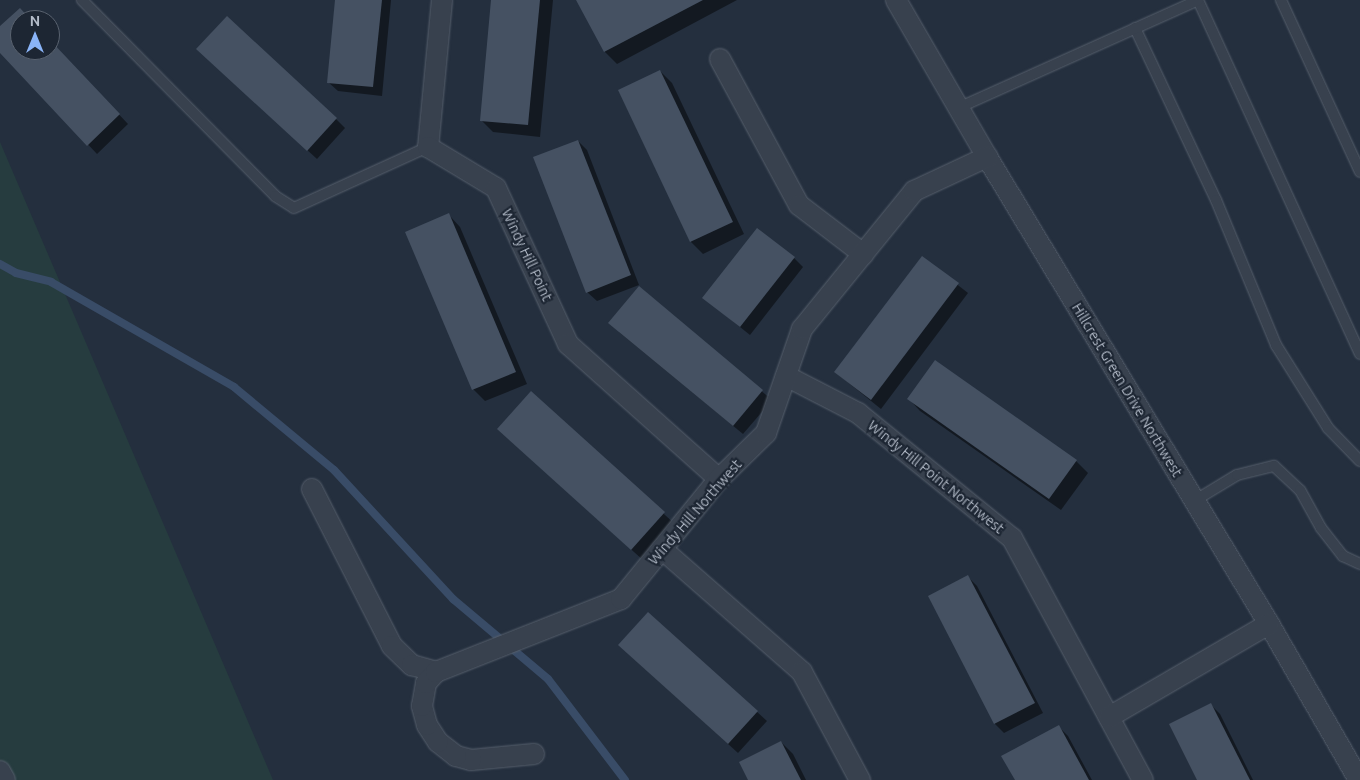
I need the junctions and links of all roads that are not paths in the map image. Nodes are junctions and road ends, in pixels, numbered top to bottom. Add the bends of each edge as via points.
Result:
1 (82, 0) edge
2 (442, 0) edge
3 (896, 0) edge
4 (1198, 0) edge
5 (1281, 0) edge
6 (1135, 28) junction
7 (720, 59) dead end
8 (958, 108) junction
9 (428, 147) junction
10 (987, 157) junction
11 (1360, 172) edge
12 (863, 254) junction
13 (1360, 354) edge
14 (786, 376) junction
15 (1360, 461) edge
16 (719, 480) junction
17 (312, 489) dead end
18 (1194, 501) junction
19 (662, 548) junction
20 (1360, 564) edge
21 (1269, 624) junction
22 (436, 672) junction
23 (1109, 717) junction
24 (534, 754) dead end
25 (0, 771) edge
26 (5, 780) edge
27 (860, 780) edge
28 (1143, 780) edge
29 (1359, 780) edge

1 - 9 lane via 275,196 294,208
2 - 9 street
3 - 8 street, Hillcrest Green Drive Northwest
4 - 6 lane
4 - 13 lane
5 - 11 lane
6 - 8 lane
6 - 15 lane via 1216,200 1276,346 1328,428
7 - 12 street via 799,205
8 - 10 street, Hillcrest Green Drive Northwest
9 - 16 street, Windy Hill Point via 496,188 568,344
10 - 12 street, Windy Hill Northwest via 914,191
10 - 18 street, Hillcrest Green Drive Northwest
12 - 14 street, Windy Hill Northwest via 802,329
14 - 16 street, Windy Hill Northwest via 766,433
14 - 23 street, Windy Hill Point Northwest via 858,413 1012,538
16 - 19 street, Windy Hill Northwest
17 - 22 street via 392,646 412,665
18 - 20 lane via 1237,475 1274,466 1300,490 1321,528 1343,556
18 - 21 street, Hillcrest Green Drive Northwest
19 - 22 street, Windy Hill Northwest via 621,599
19 - 27 street via 802,672
21 - 23 street
21 - 29 street, Hillcrest Green Drive Northwest
22 - 24 street via 426,682 422,706 427,725 438,742 456,756 471,760
23 - 28 street, Windy Hill Point Northwest
25 - 26 street

